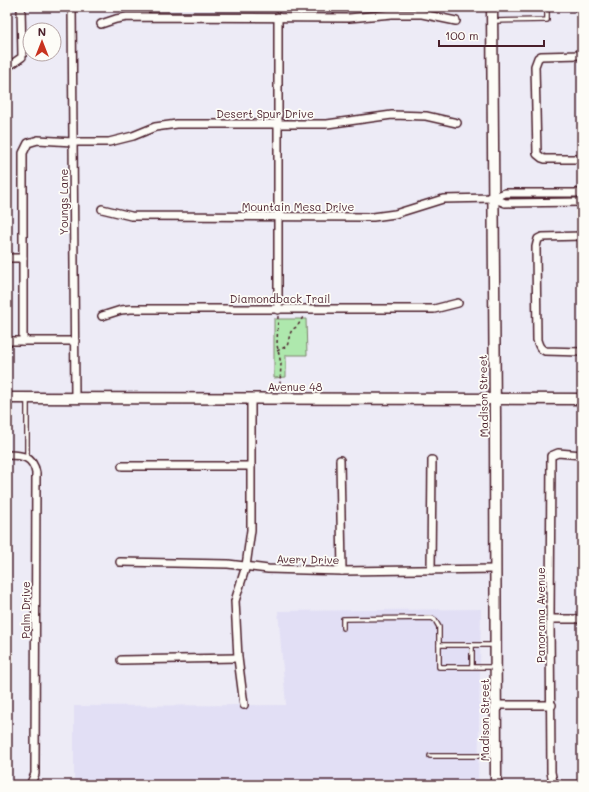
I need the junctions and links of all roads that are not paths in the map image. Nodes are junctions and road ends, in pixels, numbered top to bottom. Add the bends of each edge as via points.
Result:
1 (21, 7) edge
2 (72, 7) edge
3 (492, 7) edge
4 (547, 7) edge
5 (278, 17) junction
6 (456, 21) dead end
7 (492, 21) junction
8 (102, 24) dead end
9 (582, 55) edge
10 (9, 64) edge
11 (457, 123) dead end
12 (278, 124) junction
13 (73, 142) junction
14 (582, 159) edge
15 (529, 193) junction
16 (582, 193) edge
17 (493, 198) junction
18 (582, 202) edge
19 (529, 203) junction
20 (102, 209) dead end
21 (278, 217) junction
22 (582, 236) edge
23 (7, 258) edge
24 (23, 258) junction
25 (458, 302) dead end
26 (278, 313) junction
27 (102, 316) dead end
28 (7, 341) edge
29 (23, 341) junction
30 (75, 341) junction
31 (582, 352) edge
32 (7, 398) edge
33 (27, 398) junction
34 (75, 398) junction
35 (251, 398) junction
36 (495, 398) junction
37 (582, 399) edge
38 (7, 455) edge
39 (582, 455) edge
40 (27, 458) junction
41 (340, 460) dead end
42 (432, 460) dead end
43 (122, 466) dead end
44 (251, 466) junction
45 (120, 562) dead end
46 (246, 566) junction
47 (496, 569) junction
48 (342, 570) junction
49 (431, 570) junction
50 (550, 619) junction
51 (582, 619) edge
52 (343, 628) dead end
53 (439, 645) junction
54 (472, 645) junction
55 (496, 645) junction
56 (238, 658) junction
57 (121, 660) dead end
58 (472, 667) junction
59 (496, 667) junction
60 (244, 705) dead end
61 (496, 705) junction
62 (552, 705) junction
63 (430, 756) dead end
64 (496, 756) junction
65 (30, 785) edge
66 (496, 785) edge
67 (582, 785) edge

1 - 10 street via 22,57
2 - 13 street, Youngs Lane
3 - 7 main road, Madison Street
4 - 7 lane via 547,20
5 - 6 street via 349,18 422,14
5 - 8 street via 127,18
5 - 12 street
7 - 17 main road, Madison Street
9 - 14 street via 541,56 535,66 537,154 545,159
11 - 12 street, Desert Spur Drive via 426,116 392,116 327,124
12 - 13 street, Desert Spur Drive via 177,124 155,127 109,142
12 - 21 street
13 - 24 street, Desert Spur Drive via 38,140 28,144 23,153
13 - 30 street, Youngs Lane
15 - 16 street
15 - 17 street via 505,194
15 - 19 lane
17 - 19 street via 505,203
17 - 21 street, Mountain Mesa Drive via 443,199 381,217
17 - 36 main road, Madison Street
18 - 19 street
20 - 21 street, Mountain Mesa Drive via 131,216
21 - 26 street
22 - 31 street via 546,236 538,239 537,243 537,340 541,349 550,352
23 - 24 street
24 - 29 street
25 - 26 street, Diamondback Trail via 434,309
26 - 27 street, Diamondback Trail via 131,309
28 - 29 street
29 - 30 street
30 - 34 street, Youngs Lane
32 - 33 main road, Avenue 48
33 - 34 main road, Avenue 48
33 - 40 lane
34 - 35 main road, Avenue 48
35 - 36 main road, Avenue 48
35 - 44 street
36 - 37 main road, Avenue 48
36 - 47 main road, Madison Street
38 - 40 street
39 - 50 street, Panorama Avenue via 558,453 551,456
40 - 65 street, Palm Drive via 33,464 36,474 35,774
41 - 48 street
42 - 49 street
43 - 44 street
44 - 46 street via 251,530
45 - 46 street, Avery Drive
46 - 48 street, Avery Drive via 268,569
46 - 56 street via 235,601
47 - 49 street, Avery Drive
47 - 55 main road, Madison Street
48 - 49 street, Avery Drive
50 - 51 street
50 - 62 street, Panorama Avenue
52 - 53 lane via 343,619 432,618 439,627
53 - 54 lane
53 - 58 lane via 439,667
54 - 55 lane
54 - 58 lane
55 - 59 main road, Madison Street
56 - 57 street
56 - 60 street
58 - 59 lane
59 - 61 main road, Madison Street
61 - 62 street
61 - 64 main road, Madison Street
62 - 67 street, Panorama Avenue via 553,782 561,785
63 - 64 lane
64 - 66 main road, Madison Street

